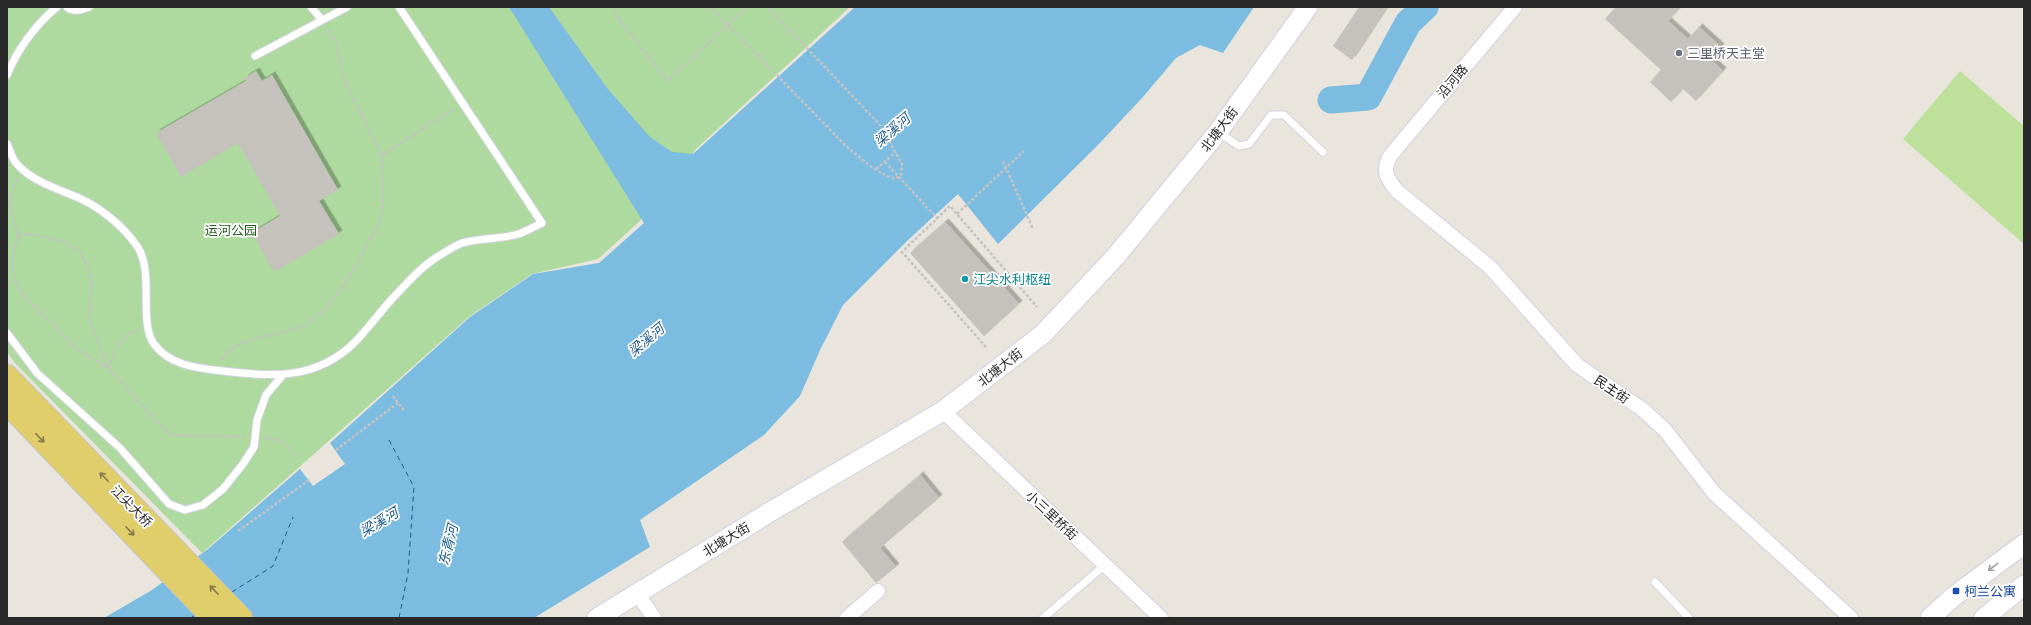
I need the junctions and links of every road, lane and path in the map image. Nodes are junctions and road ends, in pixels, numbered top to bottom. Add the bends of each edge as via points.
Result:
1 (57, 7) edge
2 (67, 7) edge
3 (88, 7) edge
4 (311, 7) edge
5 (346, 7) edge
6 (399, 7) edge
7 (613, 7) edge
8 (711, 7) edge
9 (747, 7) edge
10 (768, 7) edge
11 (1308, 7) edge
12 (1514, 7) edge
13 (322, 20) junction
14 (728, 25) junction
15 (255, 56) dead end
16 (7, 75) edge
17 (463, 103) junction
18 (1218, 132) junction
19 (7, 144) edge
20 (1024, 151) dead end
21 (896, 152) junction
22 (1324, 152) dead end
23 (382, 155) junction
24 (1390, 156) joint
25 (1003, 161) dead end
26 (885, 162) junction
27 (1006, 168) junction
28 (876, 169) junction
29 (24, 170) junction
30 (957, 214) junction
31 (938, 219) junction
32 (1033, 229) dead end
33 (19, 235) junction
34 (1037, 307) dead end
35 (148, 326) junction
36 (7, 333) edge
37 (986, 347) dead end
38 (108, 368) junction
39 (217, 370) junction
40 (7, 376) edge
41 (282, 376) junction
42 (393, 396) dead end
43 (14, 402) edge
44 (398, 403) junction
45 (404, 411) dead end
46 (943, 411) junction
47 (255, 437) junction
48 (336, 450) dead end
49 (296, 456) dead end
50 (309, 480) dead end
51 (238, 531) dead end
52 (2024, 544) edge
53 (1105, 565) junction
54 (1656, 582) dead end
55 (2024, 585) edge
56 (878, 591) dead end
57 (637, 593) junction
58 (213, 618) edge
59 (241, 618) edge
60 (597, 618) edge
61 (654, 618) edge
62 (847, 618) edge
63 (1043, 618) edge
64 (1161, 618) edge
65 (1689, 618) edge
66 (1851, 618) edge
67 (1930, 618) edge
68 (1984, 618) edge

1 - 16 lane via 30,37
2 - 3 lane via 70,10 81,11
4 - 13 lane
5 - 13 lane
6 - 17 lane
7 - 14 path via 622,23 668,81
8 - 14 path
9 - 14 path
10 - 21 path, bridge via 880,125
11 - 18 main road, 北塘大街
12 - 24 street, 沿河路
13 - 15 lane
13 - 23 path via 336,42 348,89
14 - 28 path, bridge via 845,145
17 - 23 path
17 - 41 lane via 542,223 519,234 461,244 442,254 411,279 354,343 336,358 310,371
18 - 22 lane via 1239,146 1249,144 1271,115 1284,115
18 - 46 main road, 北塘大街 via 1116,256 1043,334
19 - 29 lane via 15,162
20 - 27 path
21 - 26 path
21 - 28 path, bridge via 902,164 901,175 895,179
23 - 39 path via 383,203 380,220 342,288 325,309 303,326 237,346 224,356
24 - 66 street, 民主街 via 1386,165 1387,178 1397,191 1490,267 1577,365 1642,409 1665,430 1714,493
25 - 27 path
26 - 28 path
26 - 31 path
27 - 30 path
27 - 32 path
29 - 33 path via 16,182 10,202 11,216
29 - 35 lane via 101,211 124,231 138,248 146,273
30 - 31 path via 950,206
30 - 34 path
31 - 37 path via 902,252
33 - 38 path via 10,258 10,276 18,291 68,341
33 - 38 path via 31,234 65,242 81,253 89,270 92,286 89,318
35 - 38 path via 128,333
35 - 39 lane via 153,343 166,357 192,367
36 - 47 lane via 37,373 120,448 169,504 185,510 203,505 223,489 243,464 254,447
38 - 47 path via 170,435
39 - 41 lane
40 - 43 main road
41 - 47 lane via 266,395 257,420
42 - 44 path
43 -> 58 main road, 江尖大桥
59 -> 43 main road, 江尖大桥
44 - 45 path
44 - 48 path
46 - 53 street, 小三里桥街
46 - 57 main road, 北塘大街
47 - 49 path via 280,440
50 - 51 path
52 -> 67 main road via 1952,596
53 - 63 lane
53 - 64 street, 小三里桥街
54 - 65 lane
55 - 68 main road
56 - 62 street
57 - 60 main road, 北塘大街
57 - 61 street

